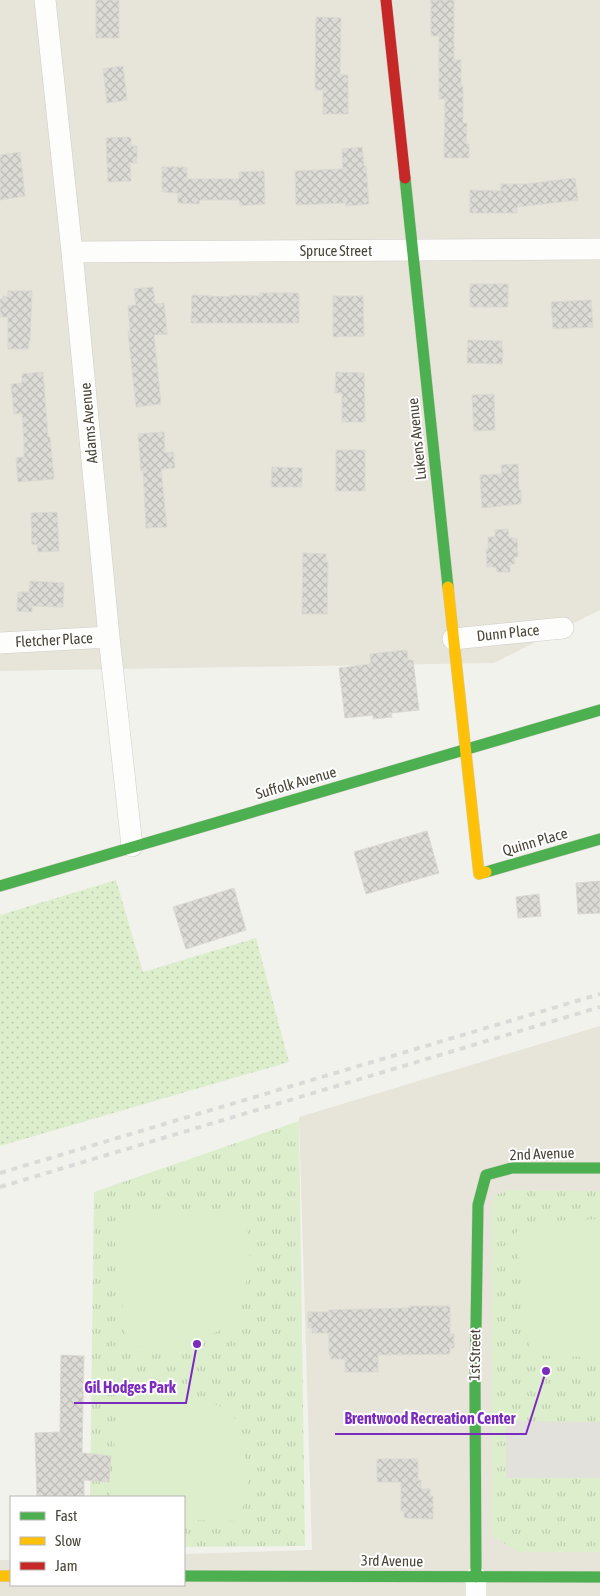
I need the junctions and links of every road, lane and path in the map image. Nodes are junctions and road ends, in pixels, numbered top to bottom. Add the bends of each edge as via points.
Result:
1 (45, 0) edge
2 (386, 0) edge
3 (600, 250) edge
4 (412, 251) junction
5 (72, 252) junction
6 (563, 628) dead end
7 (109, 637) junction
8 (453, 639) junction
9 (0, 643) edge
10 (600, 710) edge
11 (465, 750) junction
12 (600, 839) edge
13 (132, 846) junction
14 (479, 874) joint
15 (0, 886) edge
16 (600, 1168) edge
17 (486, 1175) joint
18 (185, 1576) edge
19 (600, 1577) edge
20 (476, 1587) edge

1 - 5 street, Adams Avenue
2 - 4 street, Lukens Avenue
3 - 4 street, Spruce Street
4 - 5 street, Spruce Street
4 - 8 street, Lukens Avenue
5 - 7 street, Adams Avenue
6 - 8 street, Dunn Place
7 - 9 street, Fletcher Place
7 - 13 street, Adams Avenue
8 - 11 street, Lukens Avenue
10 - 11 street, Suffolk Avenue
11 - 13 street, Suffolk Avenue
11 - 14 street, Lukens Avenue
12 - 14 street, Quinn Place
13 - 15 street, Suffolk Avenue
16 - 17 street, 2nd Avenue via 512,1168
17 - 20 street, 1st Street via 478,1205
18 - 20 street, 3rd Avenue
19 - 20 street, 3rd Avenue

